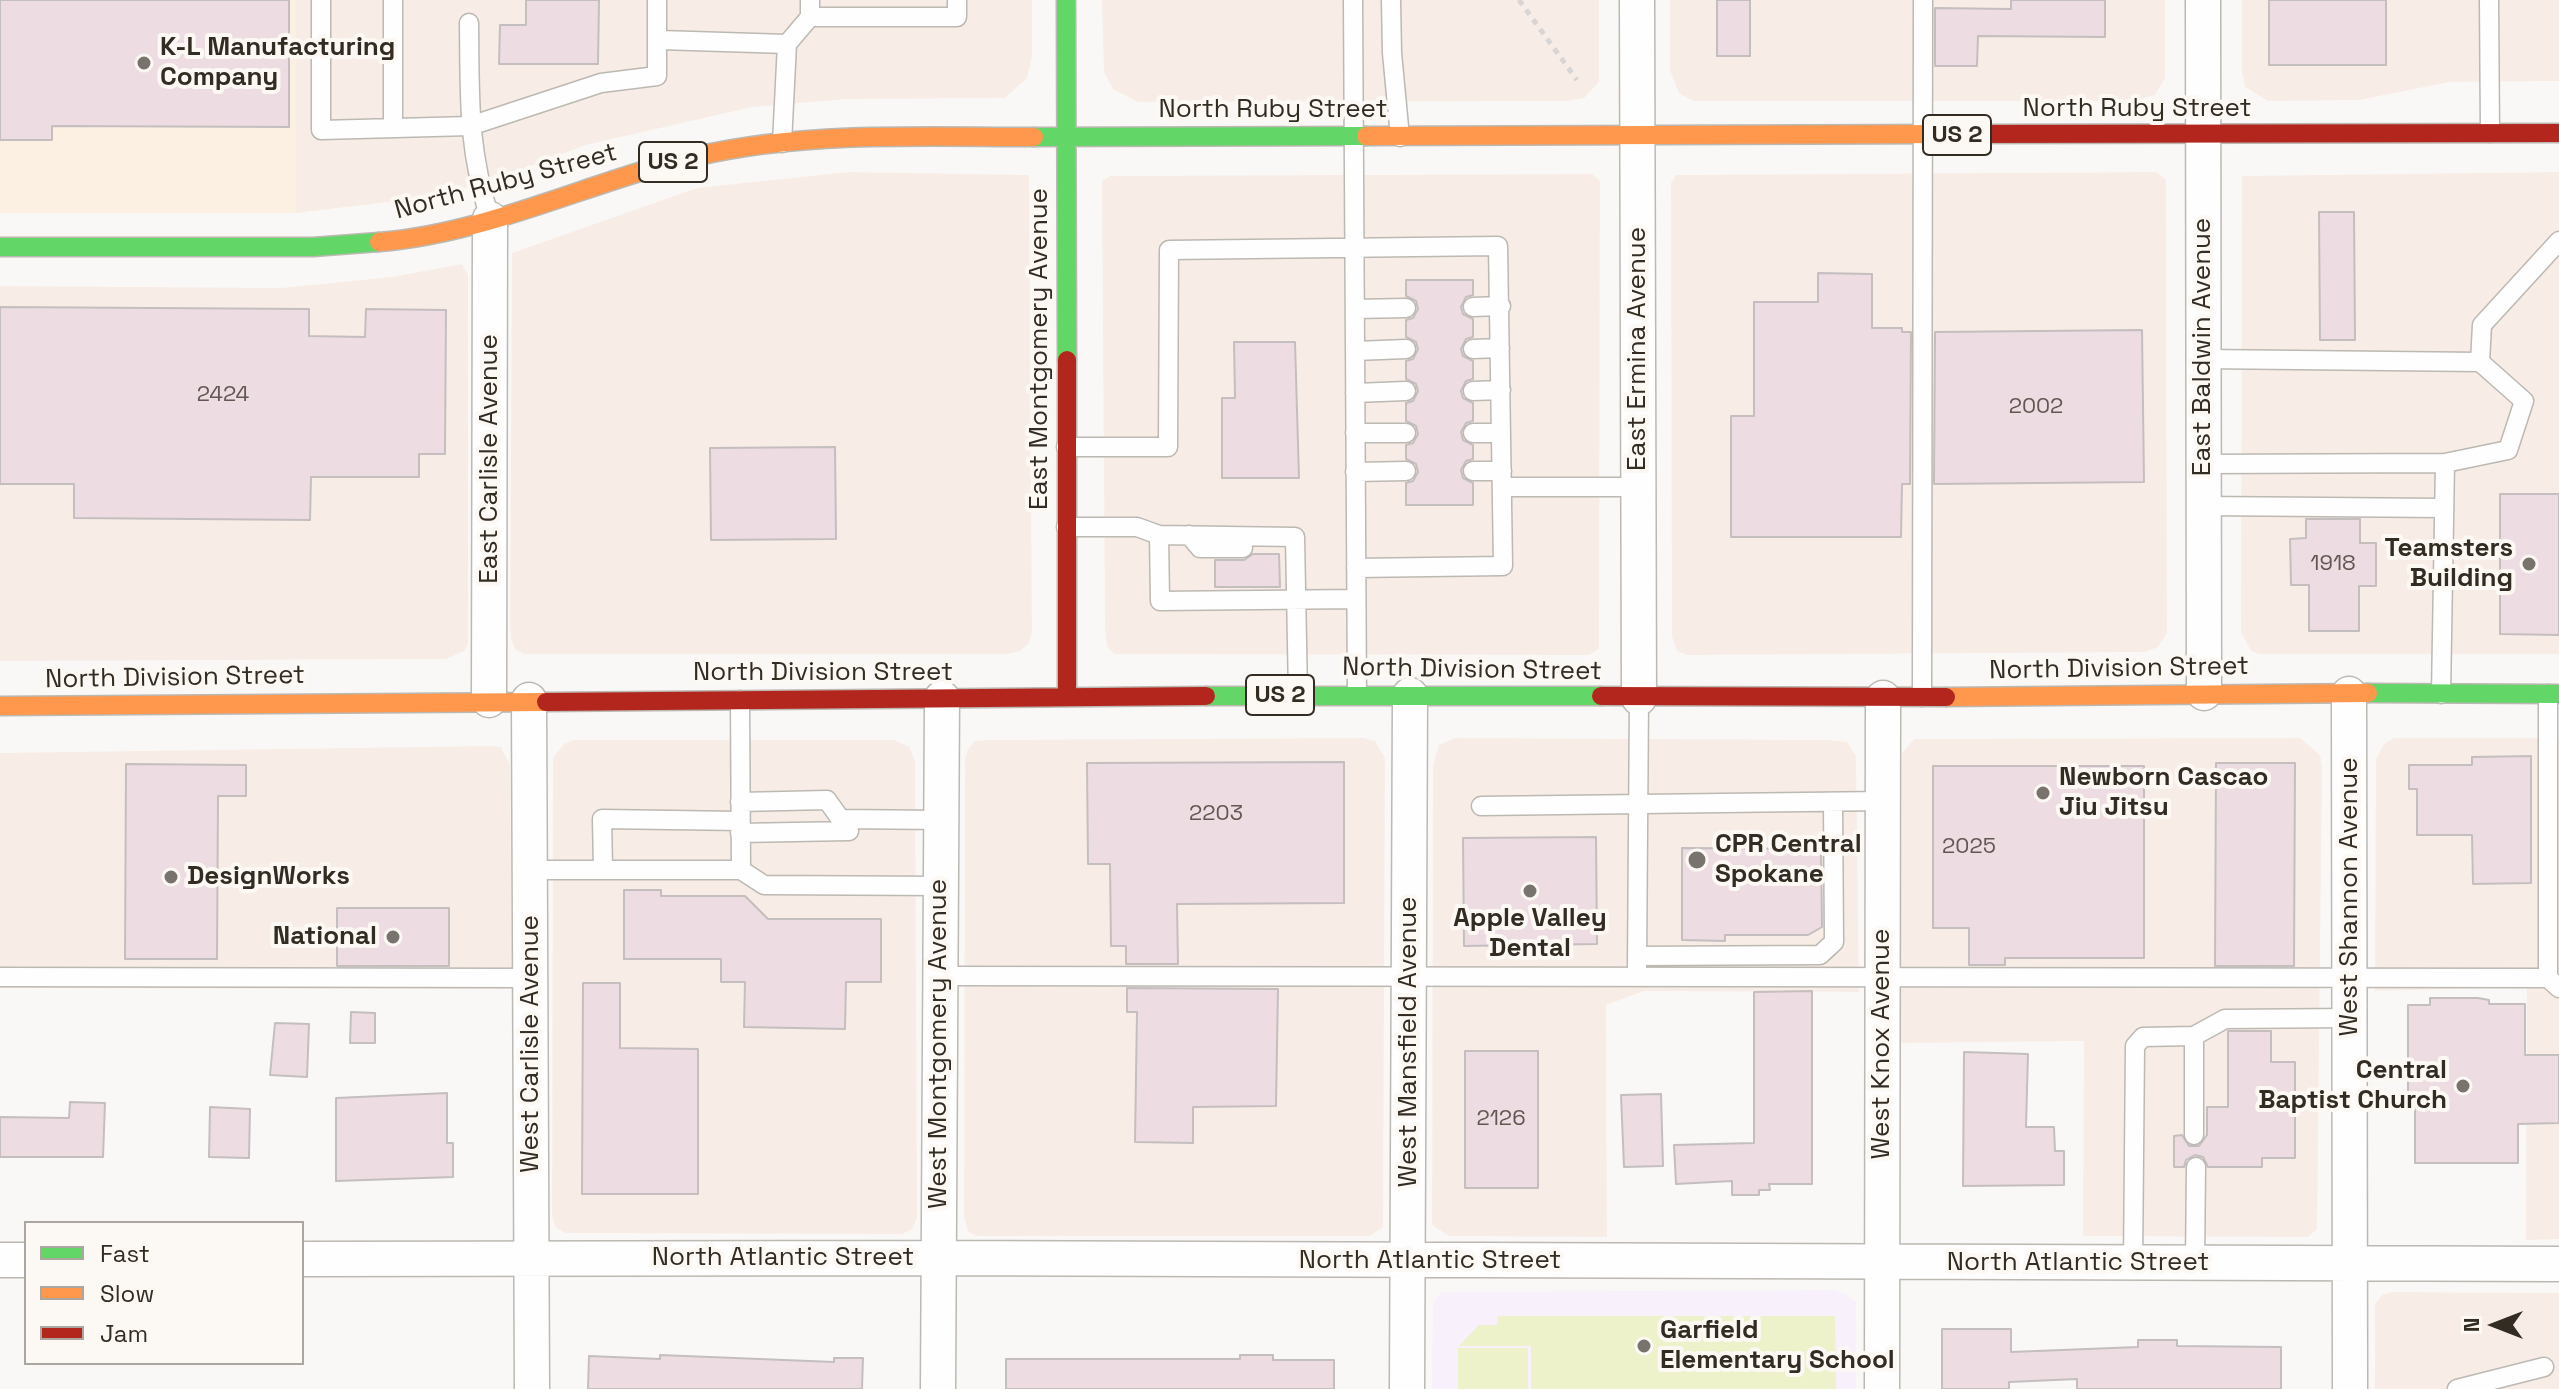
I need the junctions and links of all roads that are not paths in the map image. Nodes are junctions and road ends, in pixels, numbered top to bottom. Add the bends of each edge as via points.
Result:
1 (321, 0) edge
2 (393, 0) edge
3 (657, 0) edge
4 (957, 0) edge
5 (1066, 0) edge
6 (1353, 0) edge
7 (1391, 0) edge
8 (1637, 0) edge
9 (1923, 0) edge
10 (2203, 0) edge
11 (2489, 0) edge
12 (810, 8) edge
13 (888, 8) edge
14 (469, 23) dead end
15 (660, 40) junction
16 (787, 44) junction
17 (470, 126) junction
18 (393, 128) junction
19 (2490, 133) junction
20 (2559, 133) edge
21 (1067, 135) junction
22 (2203, 135) junction
23 (1925, 136) junction
24 (1400, 137) junction
25 (1354, 138) junction
26 (1638, 138) junction
27 (782, 143) junction
28 (490, 219) junction
29 (2559, 241) edge
30 (0, 247) edge
31 (1354, 248) junction
32 (1501, 306) junction
33 (1473, 307) dead end
34 (1406, 308) dead end
35 (1355, 309) junction
36 (1500, 348) junction
37 (1406, 349) dead end
38 (1473, 349) dead end
39 (1355, 351) junction
40 (2204, 359) junction
41 (2480, 362) junction
42 (1501, 390) junction
43 (1406, 391) dead end
44 (1473, 391) dead end
45 (1355, 393) junction
46 (1355, 433) junction
47 (1406, 433) dead end
48 (1473, 433) dead end
49 (1501, 433) junction
50 (1066, 447) junction
51 (2445, 463) junction
52 (2204, 464) junction
53 (1406, 471) dead end
54 (1473, 471) dead end
55 (1355, 472) junction
56 (1502, 479) junction
57 (1639, 487) junction
58 (2204, 506) junction
59 (2443, 508) junction
60 (1066, 527) junction
61 (1159, 535) junction
62 (1356, 568) junction
63 (1356, 599) junction
64 (1298, 601) junction
65 (2204, 693) junction
66 (2349, 694) junction
67 (2441, 694) junction
68 (2553, 694) edge
69 (1298, 695) junction
70 (1357, 695) junction
71 (1410, 695) junction
72 (1067, 697) junction
73 (1922, 697) junction
74 (942, 698) junction
75 (1639, 698) junction
76 (1883, 698) junction
77 (740, 699) junction
78 (489, 700) junction
79 (529, 700) junction
80 (0, 706) edge
81 (1883, 801) junction
82 (1833, 803) junction
83 (1639, 805) junction
84 (1481, 806) dead end
85 (740, 819) junction
86 (841, 819) junction
87 (941, 820) junction
88 (530, 870) junction
89 (603, 870) junction
90 (741, 870) junction
91 (941, 886) junction
92 (1637, 956) junction
93 (940, 976) junction
94 (1409, 976) junction
95 (1637, 976) junction
96 (1882, 976) junction
97 (0, 977) edge
98 (530, 978) junction
99 (2350, 979) junction
100 (2553, 983) edge
101 (2350, 1018) junction
102 (2194, 1036) junction
103 (2194, 1135) dead end
104 (2196, 1167) dead end
105 (937, 1258) junction
106 (304, 1259) edge
107 (532, 1259) junction
108 (0, 1260) edge
109 (24, 1260) edge
110 (1408, 1261) junction
111 (1882, 1263) junction
112 (2133, 1264) junction
113 (2195, 1264) junction
114 (2349, 1264) junction
115 (2559, 1264) edge
116 (2544, 1367) dead end
117 (532, 1389) edge
118 (938, 1389) edge
119 (1407, 1389) edge
120 (1882, 1389) edge
121 (2350, 1389) edge
122 (2457, 1389) edge

1 - 18 lane via 321,130
2 - 18 lane
3 - 15 lane
4 - 13 lane via 957,17
5 - 21 main road, East Montgomery Avenue
6 - 25 lane
7 - 24 lane
8 - 26 street, East Ermina Avenue
9 - 23 lane
10 - 22 street, East Baldwin Avenue
11 - 19 lane
12 - 13 lane
12 - 16 lane
14 - 17 lane
15 - 16 lane
15 - 17 lane via 657,76 601,83
16 - 27 lane
17 - 18 lane
17 - 28 lane via 475,172
19 - 20 main road, North Ruby Street / US 2
19 - 22 main road, North Ruby Street / US 2
21 - 25 main road, North Ruby Street / US 2
21 - 27 main road, North Ruby Street / US 2
21 - 50 main road, East Montgomery Avenue
22 - 23 main road, North Ruby Street / US 2
22 - 40 street, East Baldwin Avenue
23 - 26 main road, North Ruby Street / US 2
23 - 73 lane
24 - 25 main road, North Ruby Street / US 2
24 - 26 main road, North Ruby Street / US 2
25 - 31 lane
26 - 57 street, East Ermina Avenue
27 - 28 main road, North Ruby Street / US 2 via 679,160
28 - 30 main road, North Ruby Street / US 2 via 391,241 313,247
28 - 78 street, East Carlisle Avenue
29 - 41 lane via 2482,325
31 - 32 lane via 1498,246
31 - 35 lane
31 - 50 lane via 1169,250 1168,447
32 - 33 lane
32 - 36 lane
34 - 35 lane
35 - 39 lane
36 - 38 lane
36 - 42 lane
37 - 39 lane
39 - 45 lane
40 - 41 lane
40 - 52 street, East Baldwin Avenue
41 - 51 lane via 2524,401 2508,450
42 - 44 lane
42 - 49 lane
43 - 45 lane
45 - 46 lane
46 - 47 lane
46 - 55 lane
48 - 49 lane
49 - 56 lane
50 - 60 main road, East Montgomery Avenue
51 - 52 lane
51 - 59 lane
52 - 58 street, East Baldwin Avenue
53 - 55 lane
54 - 56 lane
55 - 62 lane
56 - 57 lane
56 - 62 lane via 1503,566
57 - 75 street, East Ermina Avenue
58 - 59 lane
58 - 65 street, East Baldwin Avenue
59 - 67 lane
60 - 61 lane via 1137,527
60 - 72 main road, East Montgomery Avenue
61 - 64 lane via 1295,537
61 - 64 lane via 1160,601
62 - 63 lane
63 - 64 lane
63 - 70 lane
64 - 69 lane
65 - 66 main road, North Division Street / US 2
65 - 73 main road, North Division Street / US 2
66 - 67 main road, North Division Street / US 2
66 - 99 street, West Shannon Avenue
67 - 68 main road, North Division Street / US 2
68 - 100 lane
69 - 70 main road, North Division Street / US 2
69 - 72 main road, North Division Street / US 2
70 - 71 main road, North Division Street / US 2
71 - 75 main road, North Division Street / US 2
71 - 94 street, West Mansfield Avenue
72 - 74 main road, North Division Street / US 2
73 - 76 main road, North Division Street / US 2
74 - 77 main road, North Division Street / US 2
74 - 87 street, West Montgomery Avenue
75 - 76 main road, North Division Street / US 2
75 - 83 lane
76 - 81 street, West Knox Avenue
77 - 79 main road, North Division Street / US 2
77 - 85 lane
78 - 79 main road, North Division Street / US 2
78 - 80 main road, North Division Street / US 2
79 - 88 street, West Carlisle Avenue
81 - 82 lane
81 - 96 street, West Knox Avenue
82 - 83 lane
82 - 92 lane via 1834,942 1820,955
83 - 84 lane
83 - 92 lane
85 - 86 lane via 827,800
85 - 86 lane via 849,831
85 - 89 lane via 602,819
85 - 90 lane
86 - 87 lane
87 - 91 street, West Montgomery Avenue
88 - 89 lane
88 - 98 street, West Carlisle Avenue
89 - 90 lane
90 - 91 lane via 764,885
91 - 93 street, West Montgomery Avenue
92 - 95 lane
93 - 94 lane
93 - 105 street, West Montgomery Avenue
94 - 95 lane
94 - 110 street, West Mansfield Avenue
95 - 96 lane
96 - 99 lane
96 - 111 street, West Knox Avenue
97 - 98 lane
98 - 107 street, West Carlisle Avenue
99 - 100 lane
99 - 101 street, West Shannon Avenue
101 - 102 lane via 2225,1019
101 - 114 street, West Shannon Avenue
102 - 103 lane
102 - 112 lane via 2143,1037 2135,1046
104 - 113 lane
105 - 107 street, North Atlantic Street
105 - 110 street, North Atlantic Street
105 - 118 street, West Montgomery Avenue
106 - 107 street, North Atlantic Street
107 - 117 street, West Carlisle Avenue
108 - 109 street
110 - 111 street, North Atlantic Street
110 - 119 street, West Mansfield Avenue
111 - 112 street, North Atlantic Street
111 - 120 street, West Knox Avenue
112 - 113 street, North Atlantic Street
113 - 114 street, North Atlantic Street
114 - 115 street, North Atlantic Street
114 - 121 street, West Shannon Avenue
116 - 122 lane

